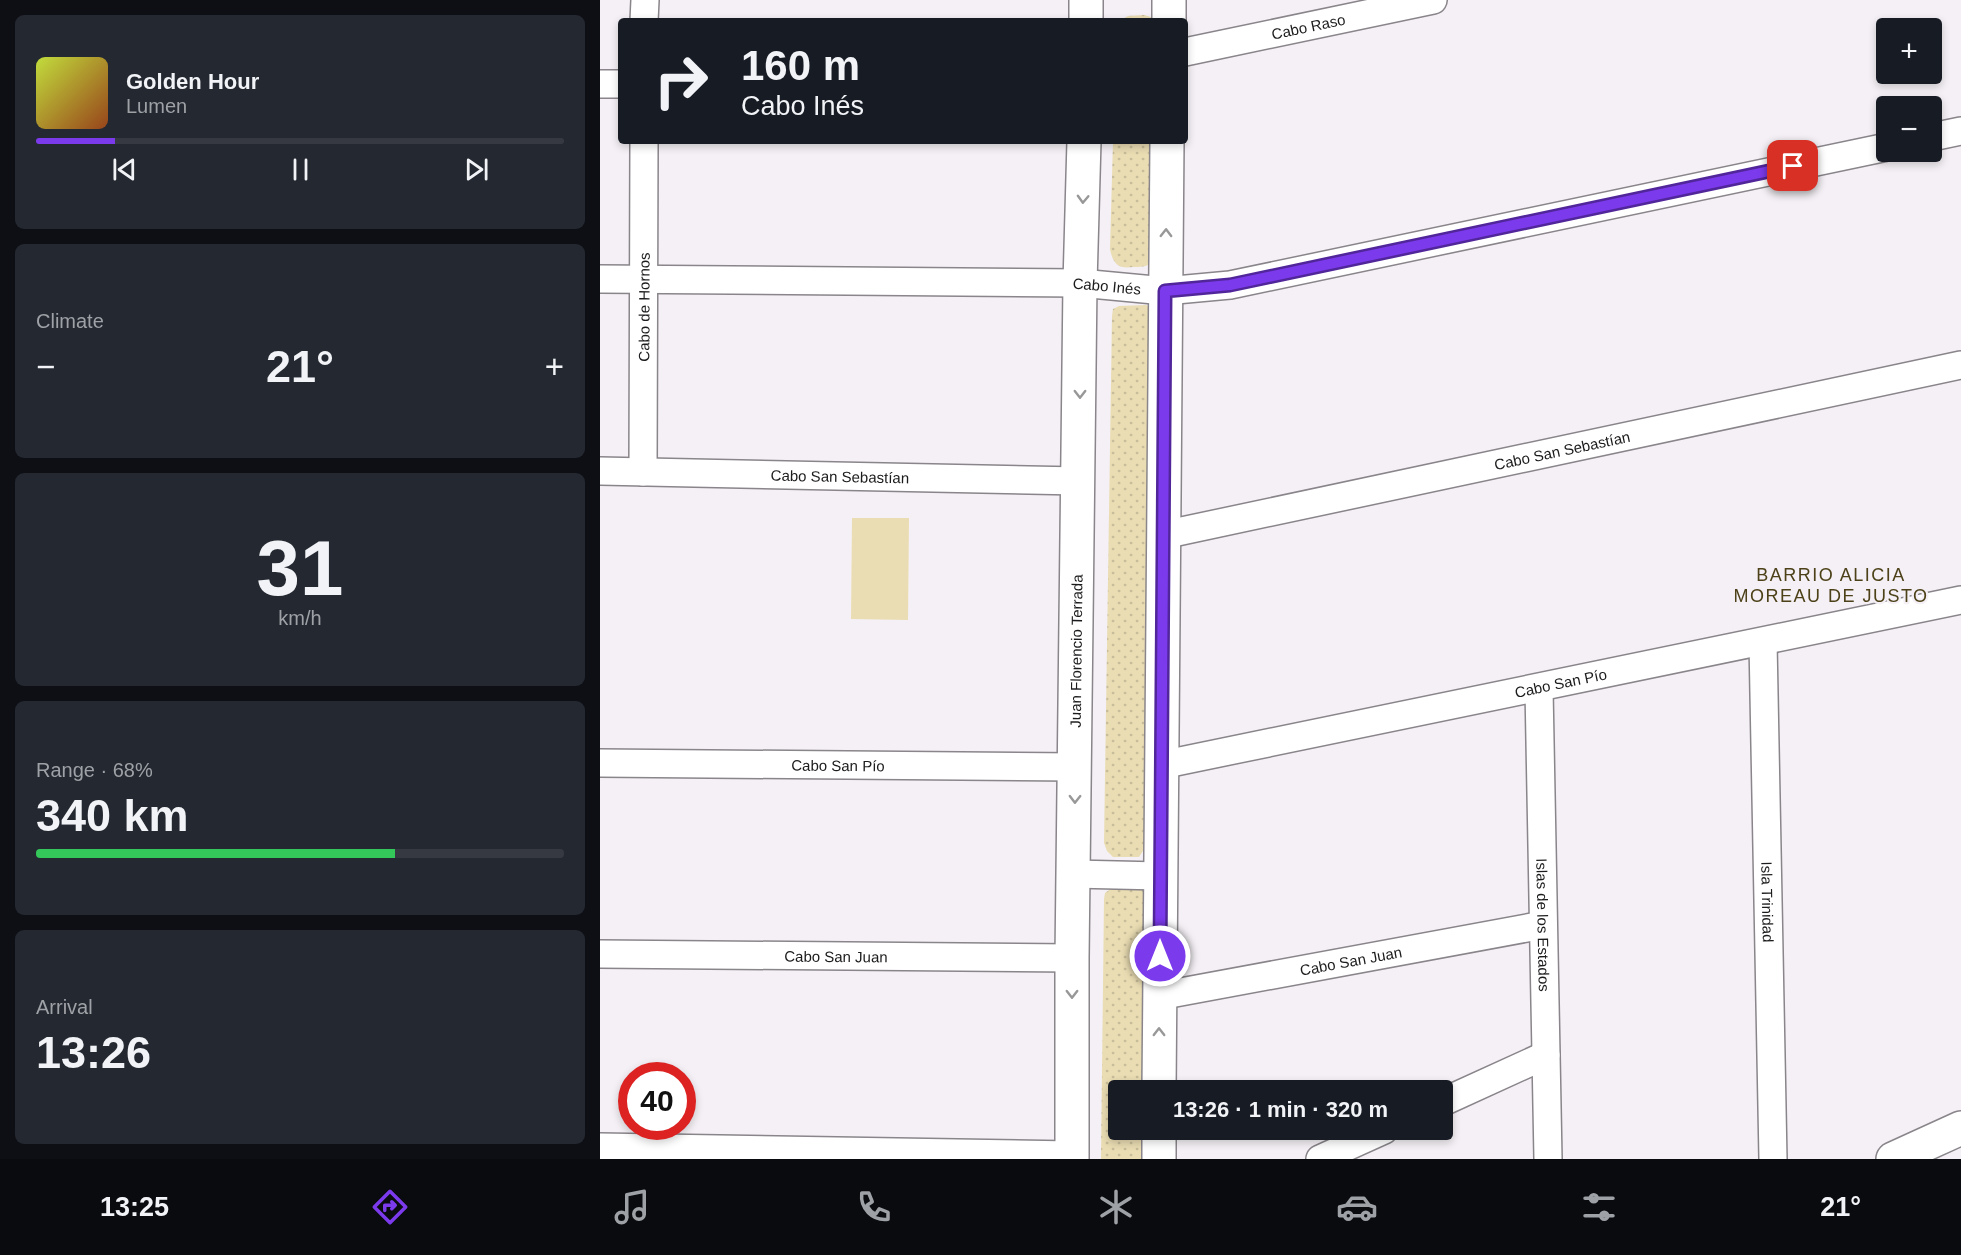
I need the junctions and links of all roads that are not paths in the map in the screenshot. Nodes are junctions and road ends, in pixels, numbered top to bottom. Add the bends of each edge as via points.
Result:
1 (645, 0) edge
2 (1086, 0) edge
3 (1169, 0) edge
4 (1433, 0) edge
5 (645, 18) edge
6 (1086, 18) edge
7 (1169, 18) edge
8 (1188, 51) edge
9 (600, 84) edge
10 (618, 84) edge
11 (1961, 131) edge
12 (1942, 135) edge
13 (644, 144) edge
14 (1084, 144) edge
15 (1167, 144) edge
16 (1876, 149) edge
17 (600, 279) edge
18 (644, 279) junction
19 (1080, 284) junction
20 (1165, 291) junction
21 (1961, 365) edge
22 (600, 471) edge
23 (643, 472) junction
24 (1079, 481) junction
25 (1163, 535) junction
26 (1961, 600) edge
27 (1763, 642) junction
28 (1539, 689) junction
29 (600, 763) edge
30 (1161, 765) junction
31 (1076, 767) junction
32 (1073, 874) junction
33 (1160, 876) junction
34 (1543, 925) junction
35 (600, 954) edge
36 (1072, 958) junction
37 (1160, 996) junction
38 (1546, 1055) junction
39 (1159, 1080) edge
40 (1453, 1097) edge
41 (1961, 1128) edge
42 (1159, 1140) edge
43 (1362, 1140) edge
44 (600, 1147) edge
45 (1072, 1157) edge
46 (1158, 1159) edge
47 (1320, 1159) edge
48 (1548, 1159) edge
49 (1773, 1159) edge
50 (1893, 1159) edge

1 - 5 street
2 - 6 street
3 - 7 street
4 - 8 street, Cabo Raso
9 - 10 street
11 - 12 street
13 - 18 street, Cabo de Hornos
14 -> 19 street, Juan Florencio Terrada
20 -> 15 street
16 - 20 street, Cabo Inés via 1230,285
17 - 18 street, Cabo Inés
18 - 19 street, Cabo Inés
18 - 23 street, Cabo de Hornos
19 - 20 street, Cabo Inés
19 -> 24 street, Juan Florencio Terrada
20 - 25 street
21 - 25 street, Cabo San Sebastían
22 - 23 street, Cabo San Sebastían
23 - 24 street, Cabo San Sebastían
24 - 31 street, Juan Florencio Terrada
25 - 30 street
26 - 27 street, Cabo San Pío
27 - 28 street, Cabo San Pío
27 - 49 street, Isla Trinidad
28 - 30 street, Cabo San Pío
28 - 34 street, Islas de los Estados
29 - 31 street, Cabo San Pío
30 - 33 street
31 -> 32 street, Juan Florencio Terrada
32 - 33 street
32 - 36 street, Juan Florencio Terrada
33 - 37 street
34 - 37 street, Cabo San Juan
34 - 38 street, Islas de los Estados
35 - 36 street, Cabo San Juan
36 -> 45 street, Juan Florencio Terrada
39 -> 37 street
38 - 40 street
38 - 48 street, Islas de los Estados
41 - 50 street
42 - 46 street
43 - 47 street
44 - 45 street

